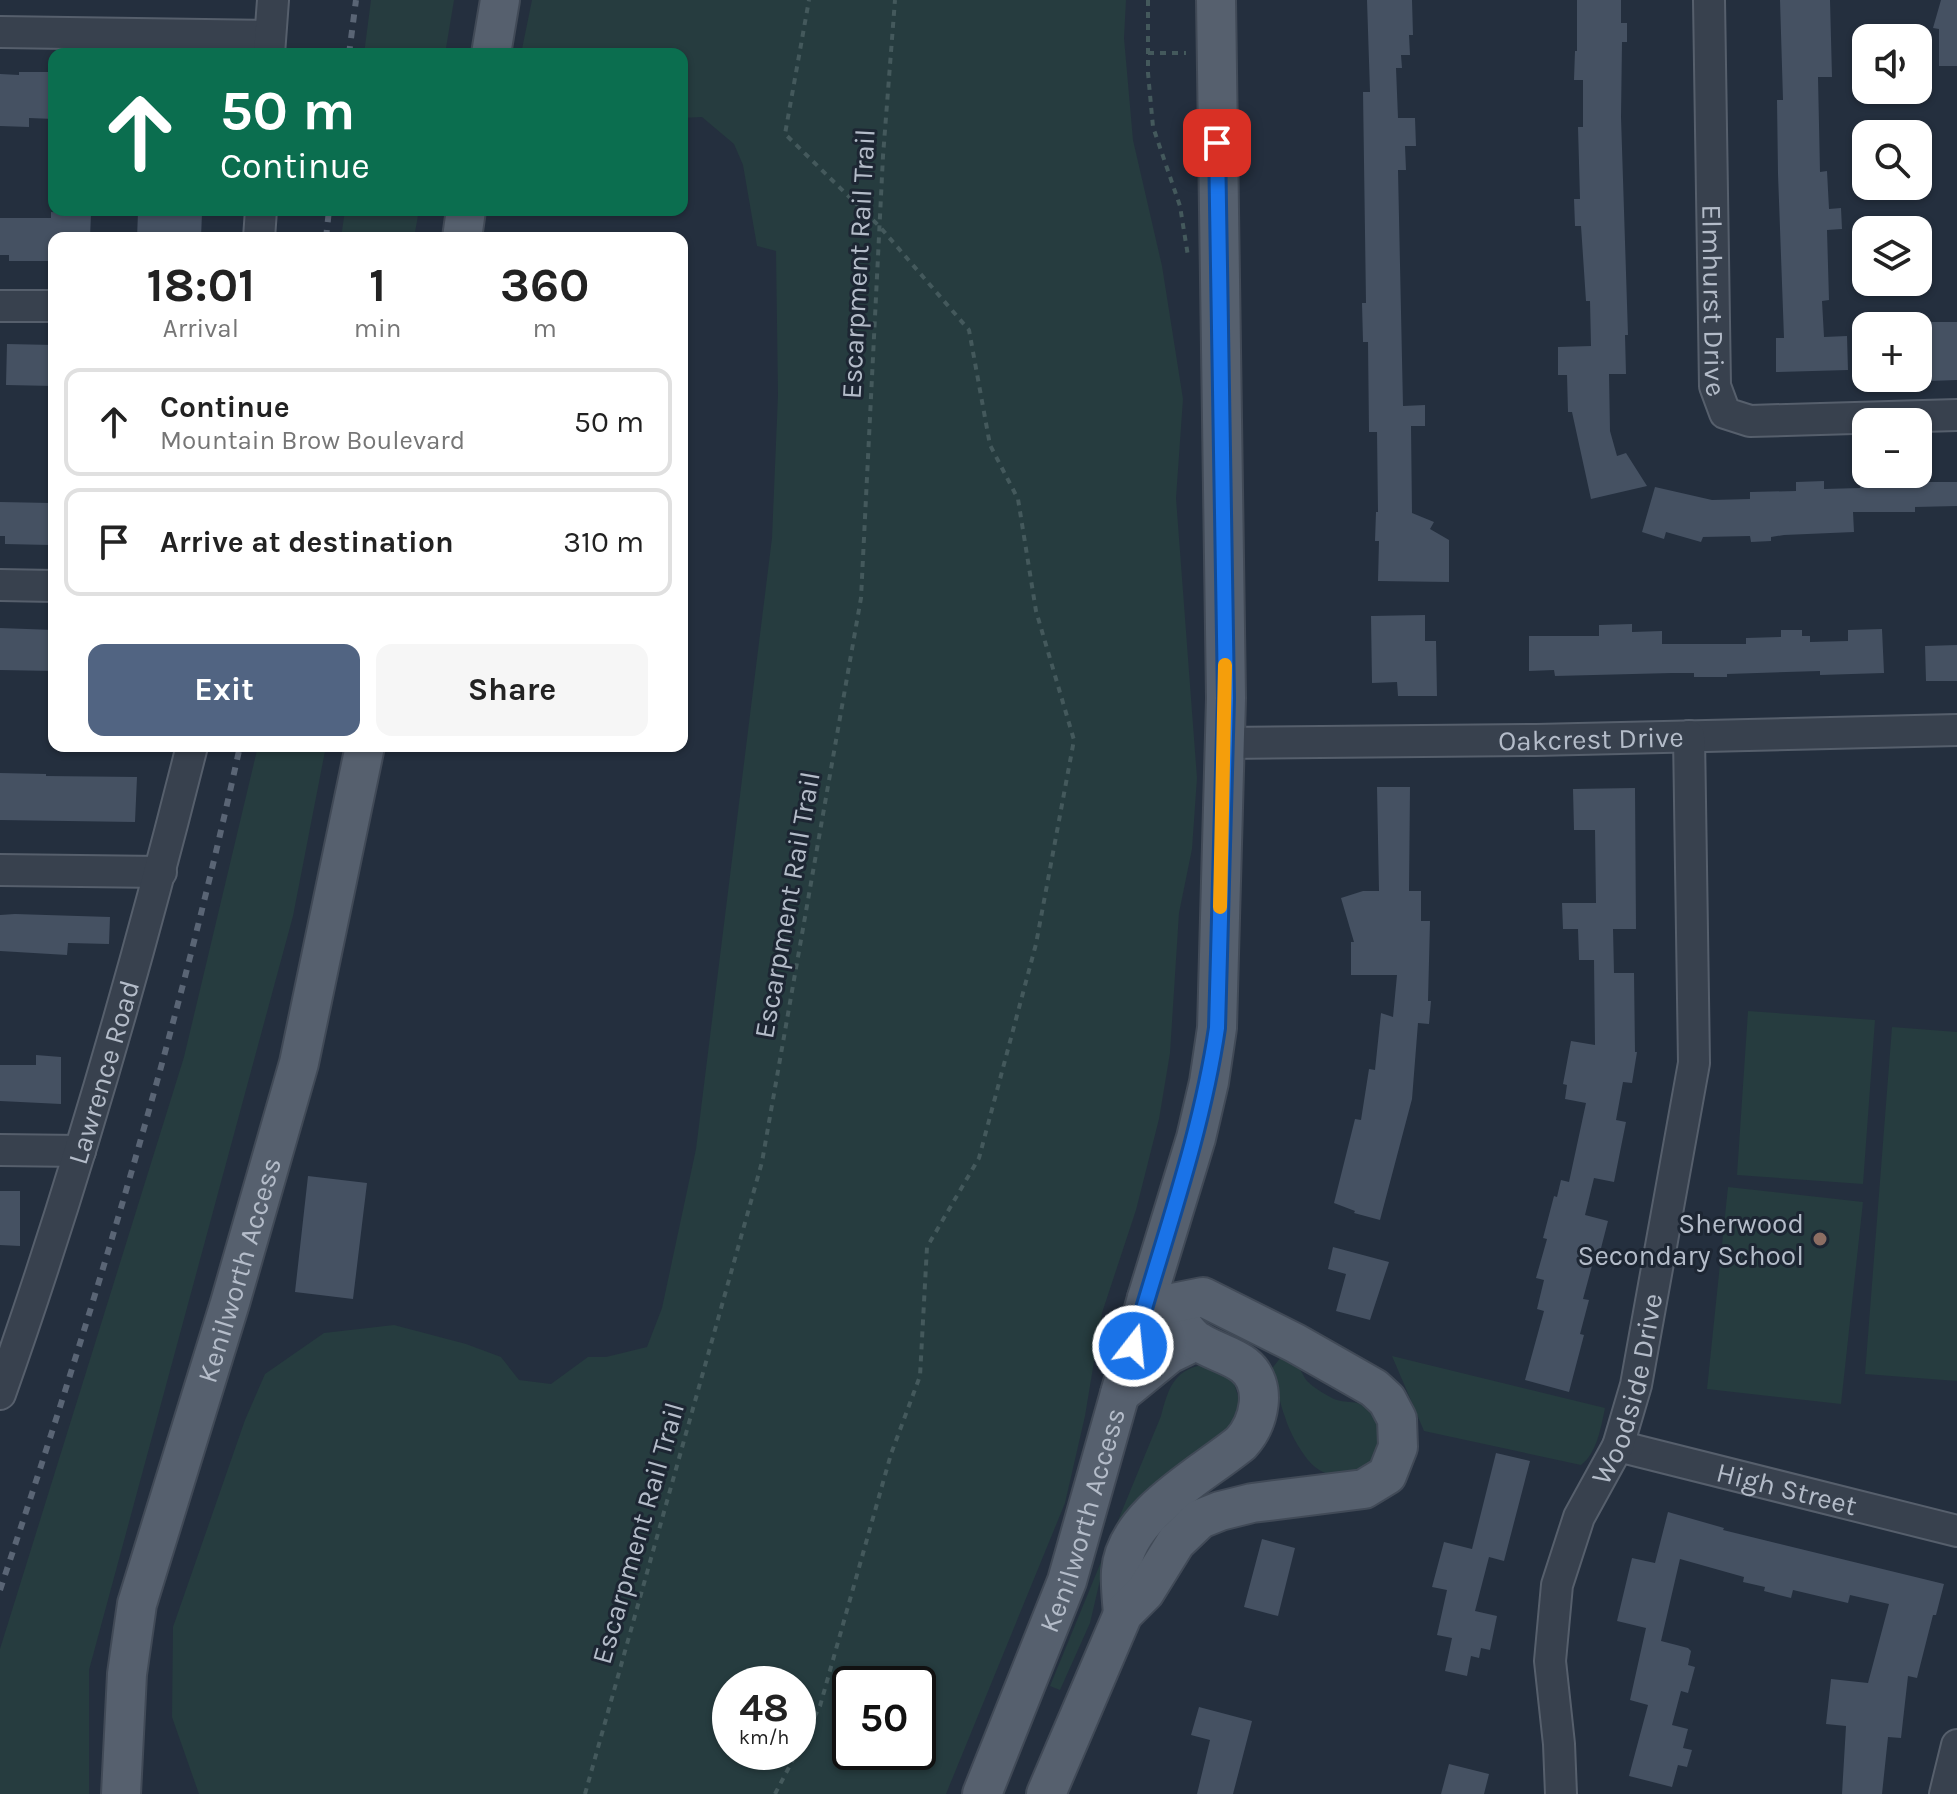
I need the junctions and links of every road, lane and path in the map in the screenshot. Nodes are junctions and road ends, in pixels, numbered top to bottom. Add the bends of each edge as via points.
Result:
1 (273, 0) edge
2 (500, 0) edge
3 (809, 0) edge
4 (895, 0) edge
5 (1148, 0) edge
6 (1216, 0) edge
7 (1709, 0) edge
8 (0, 32) edge
9 (270, 45) edge
10 (492, 48) edge
11 (1148, 53) junction
12 (1186, 53) dead end
13 (880, 227) junction
14 (1188, 262) dead end
15 (0, 306) edge
16 (48, 306) edge
17 (1957, 415) edge
18 (0, 585) edge
19 (48, 586) edge
20 (1957, 730) edge
21 (1689, 736) junction
22 (1225, 743) junction
23 (191, 752) edge
24 (364, 752) edge
25 (0, 870) edge
26 (161, 872) junction
27 (0, 1150) edge
28 (80, 1151) junction
29 (1157, 1301) junction
30 (1196, 1341) junction
31 (0, 1394) edge
32 (1120, 1394) junction
33 (1618, 1446) junction
34 (1957, 1531) edge
35 (1123, 1614) junction
36 (816, 1714) edge
37 (1957, 1745) edge
38 (787, 1770) edge
39 (121, 1794) edge
40 (585, 1794) edge
41 (775, 1794) edge
42 (982, 1794) edge
43 (1046, 1794) edge
44 (1561, 1794) edge
45 (1945, 1794) edge

1 - 9 street
2 - 10 main road
3 - 13 path via 785,134
4 - 13 path, Escarpment Rail Trail
5 - 11 path
6 - 22 main road, Kenilworth Access
7 - 17 street, Elmhurst Drive via 1715,386 1725,413 1750,421
8 - 9 street
11 - 12 path
11 - 14 path via 1153,127 1180,206
13 - 36 path via 969,330 990,445 1018,499 1036,611 1074,740 1036,944 979,1158 927,1247 920,1376 891,1454
13 - 40 path, Escarpment Rail Trail via 861,598 762,1162
15 - 16 street
18 - 19 street
20 - 21 street, Oakcrest Drive
21 - 22 street, Oakcrest Drive
21 - 33 street, Woodside Drive via 1694,1063 1636,1385
22 - 29 main road, Kenilworth Access via 1217,1028
23 - 26 street, Lawrence Road
24 - 39 main road, Kenilworth Access via 299,1063 137,1604 127,1674
25 - 26 street
26 - 28 street, Lawrence Road
27 - 28 street
28 - 31 street, Lawrence Road
29 - 30 main road
29 - 32 main road, Kenilworth Access
29 - 35 main road via 1203,1297 1374,1388 1397,1419 1398,1447 1387,1475 1364,1489 1252,1503 1200,1519 1176,1542 1145,1592
30 - 32 main road via 1169,1354
30 - 35 main road via 1244,1365 1259,1393 1257,1416 1241,1443 1161,1503 1141,1526 1121,1569
32 - 42 main road, Kenilworth Access via 1067,1581
33 - 34 street, High Street
33 - 44 street, Woodside Drive via 1579,1517 1557,1585 1550,1661
35 - 43 main road
37 - 45 street
38 - 41 path

